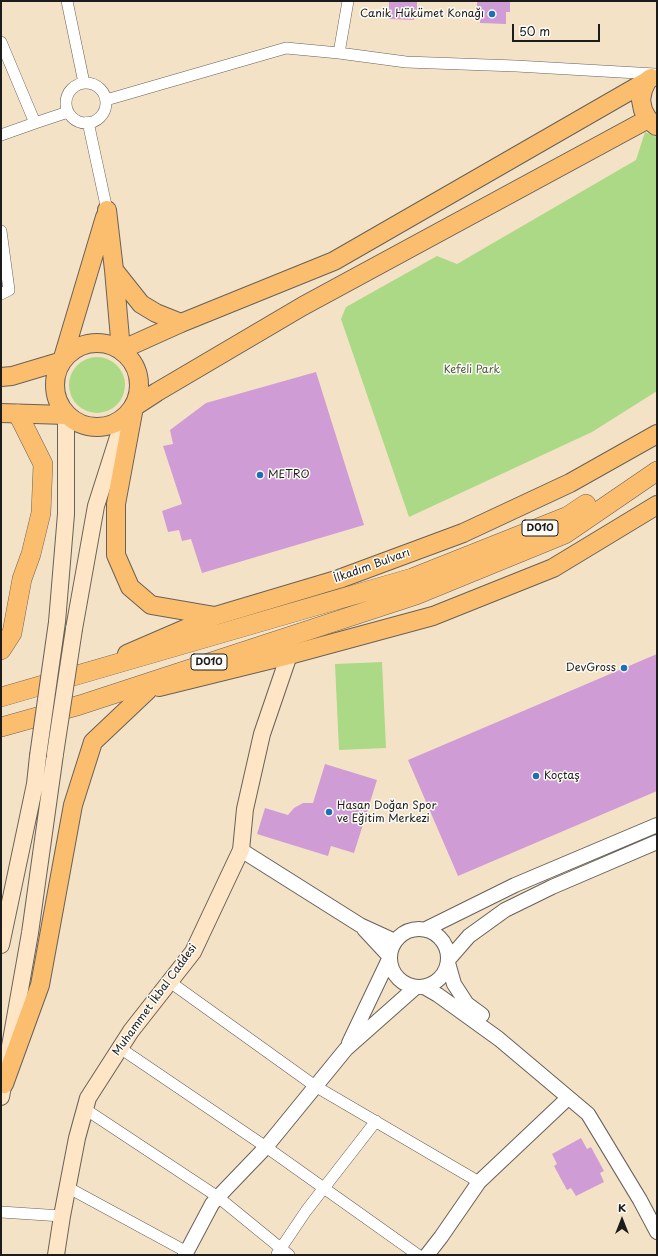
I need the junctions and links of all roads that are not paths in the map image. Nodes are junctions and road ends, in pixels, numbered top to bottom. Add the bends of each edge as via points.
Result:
1 (68, 1) edge
2 (348, 1) edge
3 (1, 42) edge
4 (339, 53) junction
5 (653, 76) edge
6 (84, 83) junction
7 (106, 100) junction
8 (68, 112) junction
9 (88, 122) junction
10 (35, 123) junction
11 (652, 123) edge
12 (1, 135) edge
13 (107, 210) junction
14 (1, 231) edge
15 (114, 270) junction
16 (1, 294) edge
17 (181, 323) junction
18 (120, 350) junction
19 (62, 361) junction
20 (1, 377) edge
21 (134, 407) junction
22 (10, 414) edge
23 (66, 414) junction
24 (657, 434) edge
25 (657, 456) edge
26 (657, 471) edge
27 (657, 505) edge
28 (414, 586) junction
29 (215, 616) junction
30 (1, 650) edge
31 (288, 655) junction
32 (77, 675) junction
33 (148, 690) junction
34 (1, 697) edge
35 (80, 705) junction
36 (1, 728) edge
37 (657, 825) edge
38 (657, 842) edge
39 (241, 850) junction
40 (360, 925) junction
41 (426, 929) junction
42 (395, 941) junction
43 (1, 945) edge
44 (390, 957) junction
45 (448, 961) junction
46 (170, 982) junction
47 (420, 987) junction
48 (120, 1048) junction
49 (346, 1049) junction
50 (315, 1086) junction
51 (2, 1091) edge
52 (568, 1098) junction
53 (85, 1109) junction
54 (582, 1109) junction
55 (376, 1121) junction
56 (266, 1146) junction
57 (479, 1182) junction
58 (67, 1187) junction
59 (324, 1188) junction
60 (218, 1197) junction
61 (1, 1212) edge
62 (62, 1216) junction
63 (657, 1232) edge
64 (282, 1253) edge
65 (186, 1254) edge
66 (428, 1254) edge
67 (56, 1255) edge

1 - 6 street
2 - 4 street
3 - 10 street
4 - 5 street via 406,62 516,66
4 - 7 street via 286,48
5 - 11 main road via 643,90 641,100 643,110
5 - 17 main road via 334,261
6 - 7 street via 92,83 98,87
6 - 8 street via 70,90 66,105
7 - 9 street via 102,115
8 - 9 street via 80,122
8 - 10 street
9 - 13 street
10 - 12 street
11 - 21 main road via 303,306
13 - 15 main road
13 - 19 main road
14 - 16 street via 9,290
15 - 17 main road via 141,304
15 - 18 main road
17 - 18 main road
18 - 19 main road via 108,344 96,343 82,346
18 - 21 main road via 130,358 140,382
19 - 20 main road
19 - 23 main road via 56,374 54,389 58,402
21 - 23 main road via 126,417 102,427 89,427 76,422
21 - 29 main road via 116,504 116,556 130,587 151,605
21 - 51 main road, bridge via 119,434 96,506 74,629 30,933
22 - 23 main road
22 - 30 highway via 43,464 41,514 22,579 12,633
23 - 43 main road, bridge via 66,514 57,622 35,784
24 - 29 main road, İlkadım Bulvarı via 570,483 463,533 338,579
25 - 28 highway, İlkadım Bulvarı / D010 via 568,516
26 - 28 highway, İlkadım Bulvarı / D010 via 565,534
27 - 31 main road, İlkadım Bulvarı via 553,568 433,616
28 - 32 highway, İlkadım Bulvarı / D010
28 - 35 highway, İlkadım Bulvarı / D010
29 - 32 main road, İlkadım Bulvarı
31 - 33 main road, İlkadım Bulvarı
31 - 39 main road, Muhammet İkbal Caddesi via 262,734 245,809
32 - 34 highway, İlkadım Bulvarı / D010
33 - 35 main road, İlkadım Bulvarı
33 - 51 main road via 93,742 73,804 40,985
35 - 36 highway, İlkadım Bulvarı / D010
37 - 41 street via 515,885
38 - 45 street via 505,910 469,936
39 - 40 street
39 - 46 main road, Muhammet İkbal Caddesi via 193,952
40 - 42 street
40 - 44 street
41 - 42 street via 409,930
41 - 45 street via 443,940
42 - 44 street
44 - 47 street via 394,974 408,985
44 - 49 street
45 - 47 street via 442,977 434,983
45 - 54 street via 454,984 467,1004 561,1079
46 - 48 main road, Muhammet İkbal Caddesi
46 - 50 street
47 - 49 street
47 - 52 street via 438,995 499,1039
48 - 53 main road, Muhammet İkbal Caddesi via 88,1098
48 - 56 street
49 - 50 street
50 - 55 street
50 - 56 street
52 - 54 street
52 - 57 street
53 - 58 main road, Muhammet İkbal Caddesi
53 - 60 street
54 - 63 street via 588,1114
55 - 57 street
55 - 59 street
56 - 59 street
56 - 60 street
57 - 66 street
58 - 62 main road, Muhammet İkbal Caddesi
58 - 65 street
59 - 64 street via 306,1211
59 - 66 street
60 - 64 street
60 - 65 street
61 - 62 street
62 - 67 main road, Muhammet İkbal Caddesi

